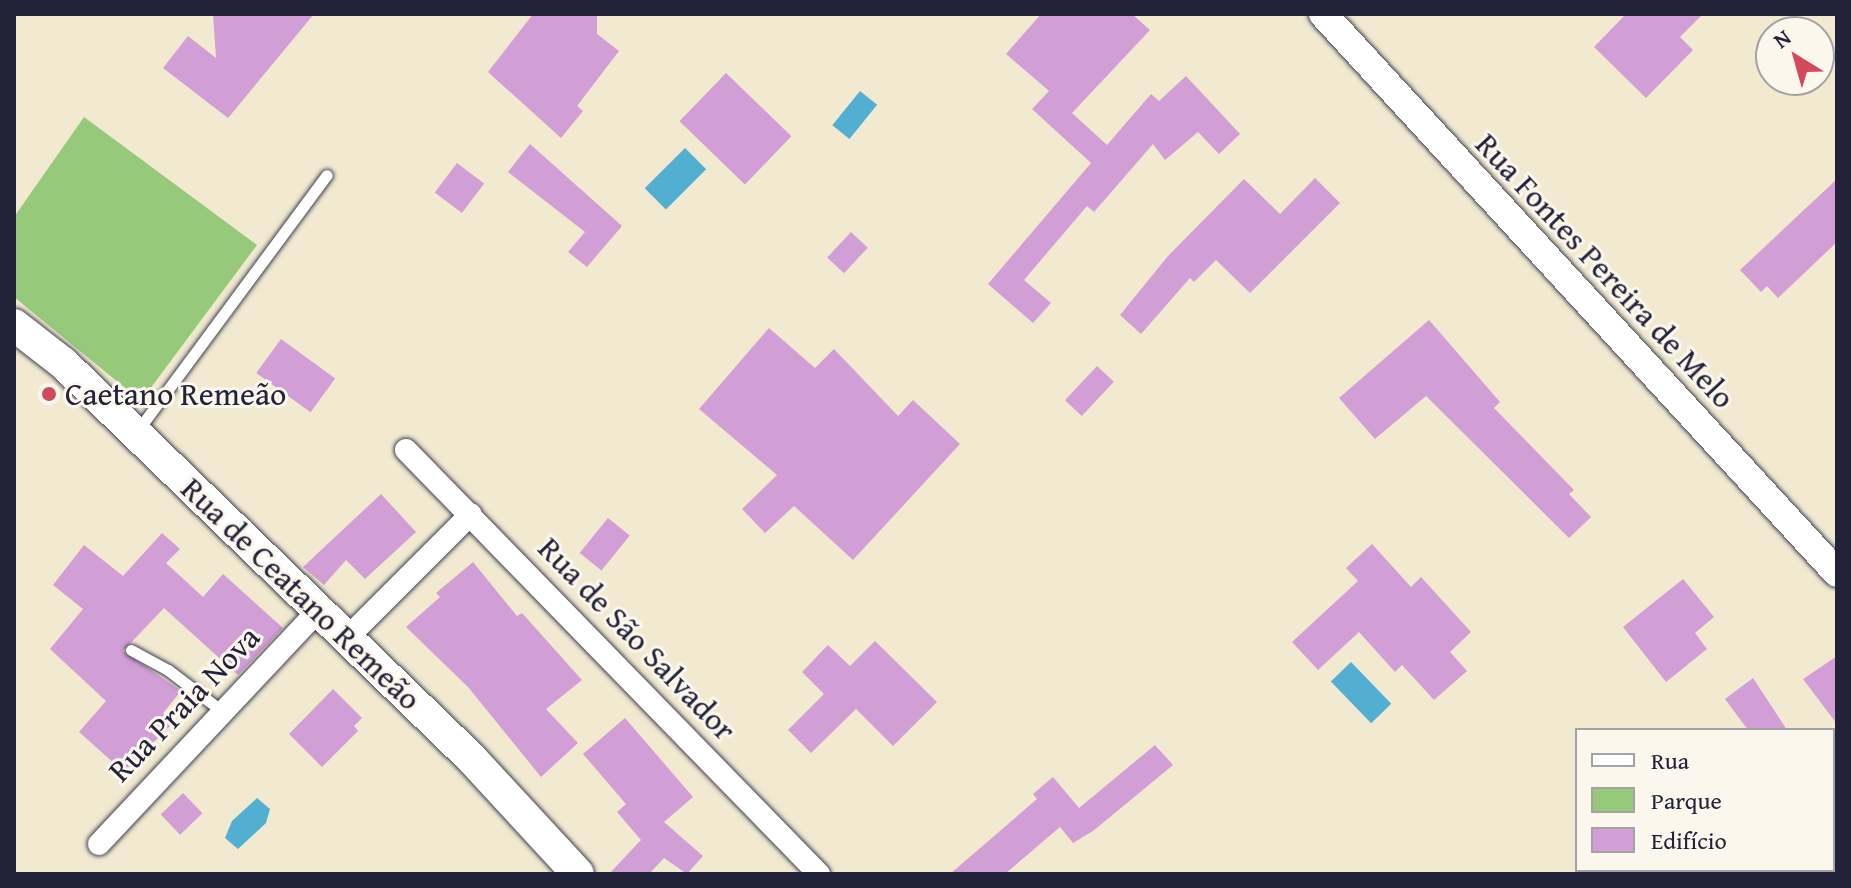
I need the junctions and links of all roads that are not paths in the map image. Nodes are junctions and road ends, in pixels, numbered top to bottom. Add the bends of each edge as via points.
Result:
1 (1323, 14) edge
2 (327, 175) dead end
3 (14, 325) edge
4 (135, 434) junction
5 (406, 450) dead end
6 (471, 514) junction
7 (1837, 573) edge
8 (318, 611) junction
9 (347, 638) junction
10 (131, 650) dead end
11 (222, 711) junction
12 (99, 844) dead end
13 (814, 872) edge
14 (576, 873) edge

1 - 7 street, Rua Fontes Pereira de Melo
2 - 4 lane
3 - 4 main road, Rua de Ceatano Remeão via 63,363
4 - 8 main road, Rua de Ceatano Remeão
5 - 6 street, Rua de São Salvador
6 - 9 street
6 - 13 street, Rua de São Salvador
8 - 9 main road, Rua de Ceatano Remeão
8 - 11 street, Rua Praia Nova
9 - 14 main road, Rua de Ceatano Remeão via 472,759
10 - 11 lane
11 - 12 street, Rua Praia Nova

